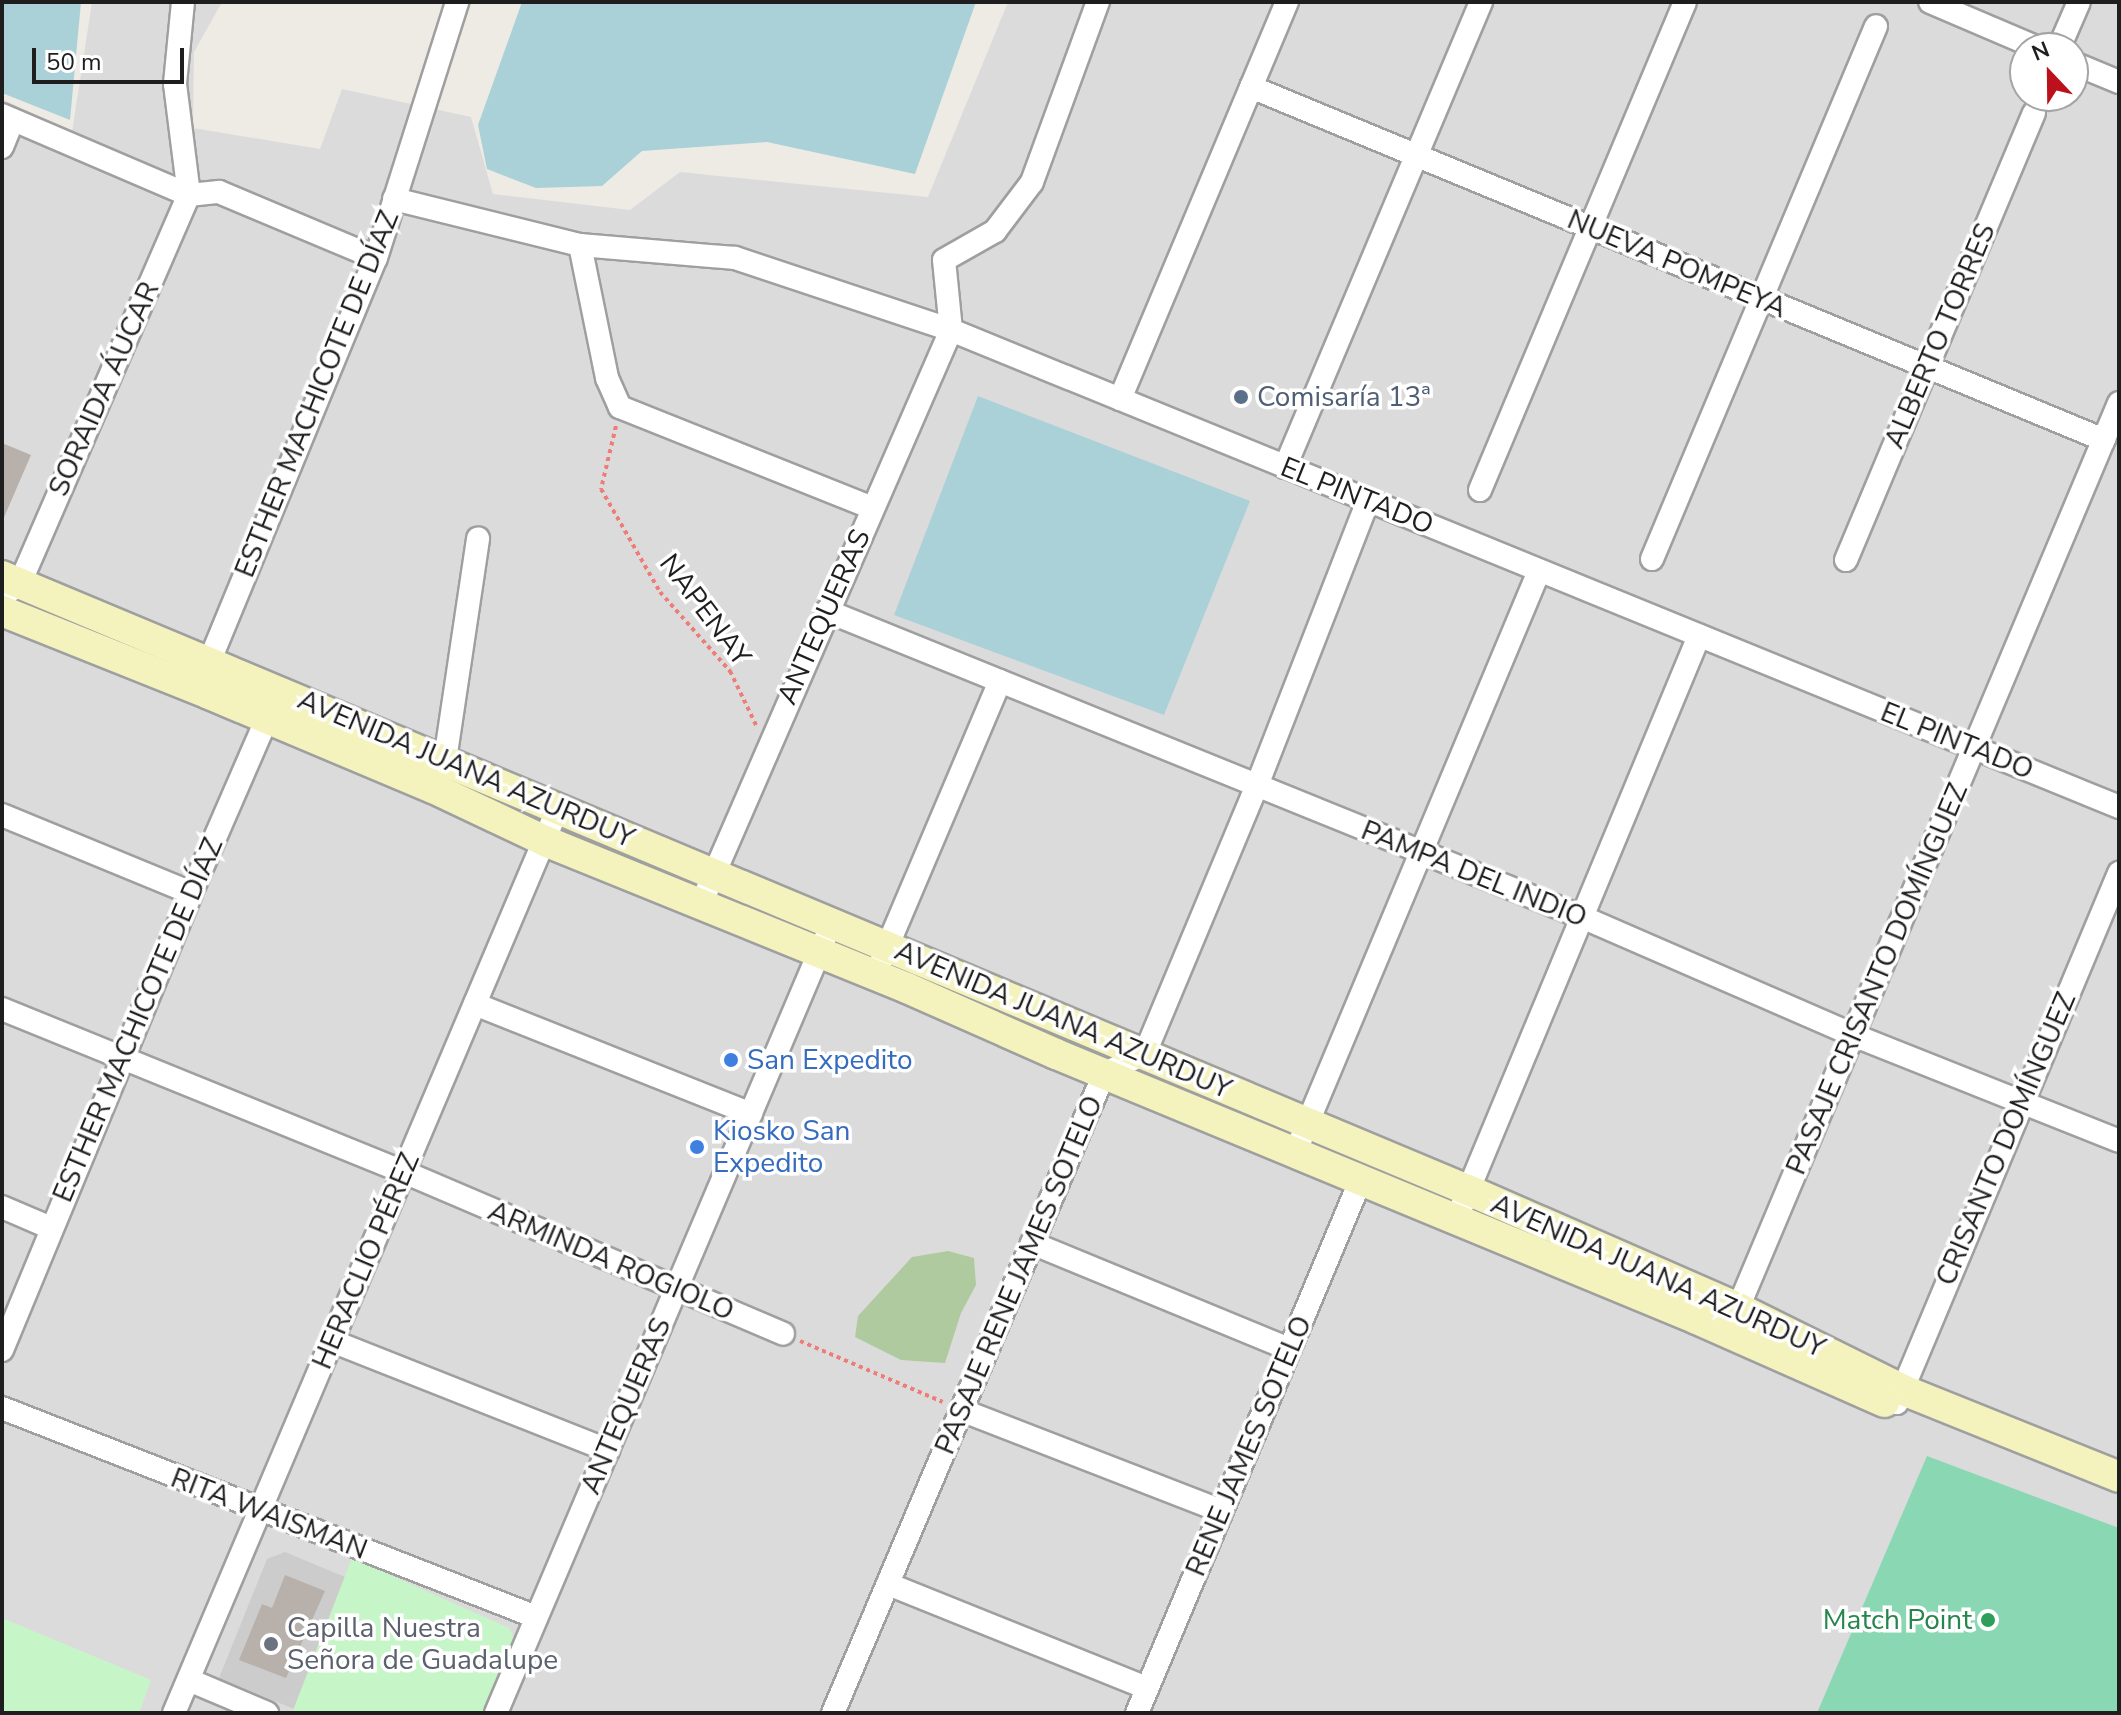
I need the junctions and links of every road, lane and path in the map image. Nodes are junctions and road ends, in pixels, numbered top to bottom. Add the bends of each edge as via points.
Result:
1 (183, 2) edge
2 (457, 2) edge
3 (1098, 2) edge
4 (1287, 2) edge
5 (1481, 2) edge
6 (1685, 2) edge
7 (1930, 2) edge
8 (2079, 2) edge
9 (1876, 26) dead end
10 (2066, 32) edge
11 (2009, 36) edge
12 (2089, 70) edge
13 (2119, 82) edge
14 (1251, 87) junction
15 (2034, 113) dead end
16 (8, 118) edge
17 (2, 147) edge
18 (1417, 155) junction
19 (189, 195) junction
20 (394, 199) junction
21 (1590, 227) junction
22 (580, 245) junction
23 (376, 258) junction
24 (1761, 298) junction
25 (951, 330) junction
26 (1927, 367) junction
27 (1120, 399) junction
28 (2119, 403) edge
29 (620, 407) junction
30 (2104, 440) junction
31 (1285, 467) junction
32 (1480, 490) dead end
33 (1368, 500) junction
34 (872, 508) junction
35 (478, 538) dead end
36 (1652, 559) dead end
37 (1846, 560) dead end
38 (1539, 571) junction
39 (8, 585) edge
40 (2, 611) edge
41 (827, 611) junction
42 (1699, 636) junction
43 (210, 660) junction
44 (1000, 681) junction
45 (278, 691) junction
46 (209, 694) junction
47 (268, 720) junction
48 (767, 747) junction
49 (1974, 748) junction
50 (445, 760) junction
51 (433, 788) junction
52 (1256, 788) junction
53 (2119, 807) edge
54 (558, 808) junction
55 (2, 815) edge
56 (545, 841) junction
57 (1421, 851) junction
58 (713, 871) junction
59 (2119, 873) edge
60 (191, 893) junction
61 (701, 904) junction
62 (1582, 917) junction
63 (832, 923) junction
64 (887, 946) junction
65 (820, 952) junction
66 (875, 975) junction
67 (475, 1004) junction
68 (2, 1009) edge
69 (1853, 1035) junction
70 (1145, 1053) junction
71 (122, 1059) junction
72 (1104, 1074) junction
73 (2022, 1101) junction
74 (751, 1114) junction
75 (1307, 1122) junction
76 (2119, 1141) edge
77 (1295, 1153) junction
78 (404, 1172) junction
79 (1361, 1179) junction
80 (1468, 1190) junction
81 (2, 1207) edge
82 (1456, 1220) junction
83 (51, 1228) junction
84 (1032, 1243) junction
85 (675, 1289) junction
86 (1733, 1321) junction
87 (783, 1334) joint
88 (332, 1341) junction
89 (1289, 1349) junction
90 (2, 1350) edge
91 (1899, 1398) junction
92 (2, 1408) edge
93 (961, 1410) junction
94 (608, 1450) junction
95 (2119, 1477) edge
96 (2119, 1498) edge
97 (260, 1511) junction
98 (1221, 1511) junction
99 (888, 1584) junction
100 (536, 1617) junction
101 (189, 1680) junction
102 (1147, 1688) junction
103 (174, 1713) edge
104 (267, 1713) edge
105 (496, 1713) edge
106 (833, 1713) edge
107 (1137, 1713) edge

1 - 19 street via 175,84
2 - 20 street, ESTHER MACHICOTE DE DÍAZ
3 - 25 street via 1032,182 995,231 944,260
4 - 14 street
5 - 18 street
6 - 21 street
7 - 11 street
8 - 10 street
9 - 24 street
12 - 13 street
14 - 18 street, NUEVA POMPEYA
14 - 27 street
15 - 26 street, ALBERTO TORRES
16 - 17 street
16 - 19 street
18 - 21 street, NUEVA POMPEYA
18 - 31 street
19 - 23 street via 219,192
19 - 39 street, SORAIDA ÁUCAR
20 - 22 street, EL PINTADO
20 - 23 street, ESTHER MACHICOTE DE DÍAZ
21 - 24 street, NUEVA POMPEYA
21 - 32 street
22 - 25 street, EL PINTADO via 735,258
22 - 29 street via 607,378
23 - 43 street, ESTHER MACHICOTE DE DÍAZ
24 - 26 street, NUEVA POMPEYA
24 - 36 street
25 - 27 street, EL PINTADO
25 - 34 street, ANTEQUERAS
26 - 30 street, NUEVA POMPEYA
26 - 37 street, ALBERTO TORRES
27 - 31 street, EL PINTADO
28 - 30 street, PASAJE CRISANTO DOMÍNGUEZ
29 - 34 street
29 - 48 path, NAPENAY via 601,489 660,592 730,671
30 - 49 street, PASAJE CRISANTO DOMÍNGUEZ
31 - 33 street, EL PINTADO
33 - 38 street, EL PINTADO
33 - 52 street
34 - 41 street, ANTEQUERAS
35 - 50 street
38 - 42 street, EL PINTADO
38 - 57 street
39 - 43 main road, AVENIDA JUANA AZURDUY
40 - 46 main road, AVENIDA JUANA AZURDUY
41 - 44 street, PAMPA DEL INDIO
41 - 48 street, ANTEQUERAS
42 - 49 street, EL PINTADO
42 - 62 street
43 - 45 main road, AVENIDA JUANA AZURDUY
43 - 46 street, ESTHER MACHICOTE DE DÍAZ
44 - 52 street, PAMPA DEL INDIO
44 - 64 street
45 - 47 street, ESTHER MACHICOTE DE DÍAZ
45 - 50 main road, AVENIDA JUANA AZURDUY
46 - 47 main road, AVENIDA JUANA AZURDUY
47 - 51 main road, AVENIDA JUANA AZURDUY
47 - 60 street, ESTHER MACHICOTE DE DÍAZ
48 - 58 street, ANTEQUERAS
49 - 53 street, EL PINTADO
49 - 69 street, PASAJE CRISANTO DOMÍNGUEZ
50 - 51 street
50 - 54 main road, AVENIDA JUANA AZURDUY
51 - 56 main road, AVENIDA JUANA AZURDUY
52 - 57 street, PAMPA DEL INDIO
52 - 70 street
54 - 56 street, HERACLIO PÉREZ
54 - 58 main road, AVENIDA JUANA AZURDUY
55 - 60 street
56 - 61 main road, AVENIDA JUANA AZURDUY
56 - 67 street, HERACLIO PÉREZ
57 - 62 street, PAMPA DEL INDIO
57 - 75 street
58 - 61 street, ANTEQUERAS
58 - 63 main road, AVENIDA JUANA AZURDUY
59 - 73 street, CRISANTO DOMÍNGUEZ
60 - 71 street, ESTHER MACHICOTE DE DÍAZ
61 - 65 main road, AVENIDA JUANA AZURDUY
62 - 69 street, PAMPA DEL INDIO
62 - 80 street
63 - 64 main road, AVENIDA JUANA AZURDUY
63 - 65 street, ANTEQUERAS
64 - 66 street
64 - 70 main road, AVENIDA JUANA AZURDUY
65 - 66 main road, AVENIDA JUANA AZURDUY
65 - 74 street, ANTEQUERAS
66 - 72 main road, AVENIDA JUANA AZURDUY
67 - 74 street
67 - 78 street, HERACLIO PÉREZ
68 - 71 street, ARMINDA ROGIOLO
69 - 73 street, PAMPA DEL INDIO
69 - 86 street, PASAJE CRISANTO DOMÍNGUEZ
70 - 72 street, PASAJE RENE JAMES SOTELO
70 - 75 main road, AVENIDA JUANA AZURDUY
71 - 78 street, ARMINDA ROGIOLO
71 - 83 street, ESTHER MACHICOTE DE DÍAZ
72 - 77 main road, AVENIDA JUANA AZURDUY
72 - 84 street, PASAJE RENE JAMES SOTELO
73 - 76 street, PAMPA DEL INDIO
73 - 91 street, CRISANTO DOMÍNGUEZ
74 - 85 street, ANTEQUERAS
75 - 77 street
75 - 80 main road, AVENIDA JUANA AZURDUY
77 - 79 main road, AVENIDA JUANA AZURDUY
78 - 85 street, ARMINDA ROGIOLO
78 - 88 street, HERACLIO PÉREZ
79 - 82 main road, AVENIDA JUANA AZURDUY
79 - 89 street, RENE JAMES SOTELO
80 - 82 street
80 - 86 main road, AVENIDA JUANA AZURDUY
81 - 83 street
82 - 86 main road, AVENIDA JUANA AZURDUY
83 - 90 street, ESTHER MACHICOTE DE DÍAZ
84 - 89 street
84 - 93 street, PASAJE RENE JAMES SOTELO
85 - 87 street, ARMINDA ROGIOLO
85 - 94 street, ANTEQUERAS
86 - 91 main road, AVENIDA JUANA AZURDUY
87 - 93 path
88 - 94 street
88 - 97 street, HERACLIO PÉREZ
89 - 98 street, RENE JAMES SOTELO
91 - 95 main road, AVENIDA JUANA AZURDUY
91 - 96 main road, AVENIDA JUANA AZURDUY
92 - 97 street, RITA WAISMAN
93 - 98 street
93 - 99 street, PASAJE RENE JAMES SOTELO
94 - 100 street, ANTEQUERAS
97 - 100 street, RITA WAISMAN
97 - 101 street, HERACLIO PÉREZ
98 - 102 street, RENE JAMES SOTELO
99 - 102 street
99 - 106 street, PASAJE RENE JAMES SOTELO
100 - 105 street, ANTEQUERAS
101 - 103 street, HERACLIO PÉREZ
101 - 104 street
102 - 107 street, RENE JAMES SOTELO

